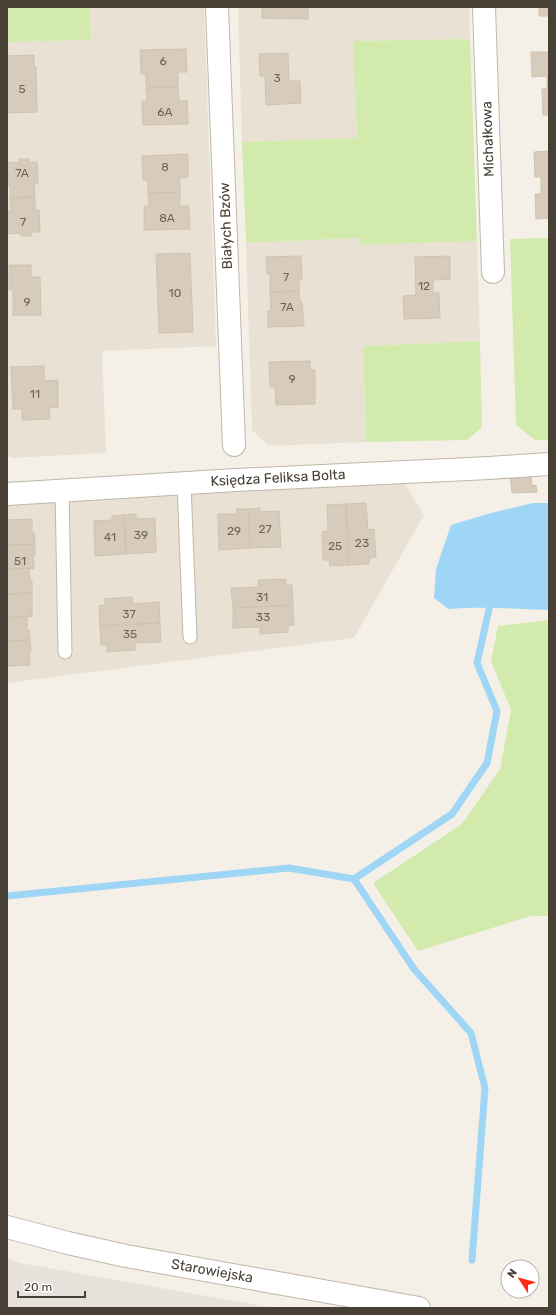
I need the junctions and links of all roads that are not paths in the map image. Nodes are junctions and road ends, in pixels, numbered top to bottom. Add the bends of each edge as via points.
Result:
1 (217, 7) edge
2 (484, 7) edge
3 (492, 272) dead end
4 (234, 446) dead end
5 (549, 464) edge
6 (184, 483) junction
7 (62, 490) junction
8 (7, 494) edge
9 (190, 637) dead end
10 (65, 652) dead end
11 (7, 1227) edge
12 (336, 1300) edge
13 (419, 1308) edge

1 - 4 street, Białych Bzów
2 - 3 street, Michałkowa
5 - 6 street, Księdza Feliksa Bolta
6 - 7 street, Księdza Feliksa Bolta
6 - 9 lane
7 - 8 street, Księdza Feliksa Bolta
7 - 10 lane
11 - 12 street, Starowiejska via 126,1256
12 - 13 street, Starowiejska

